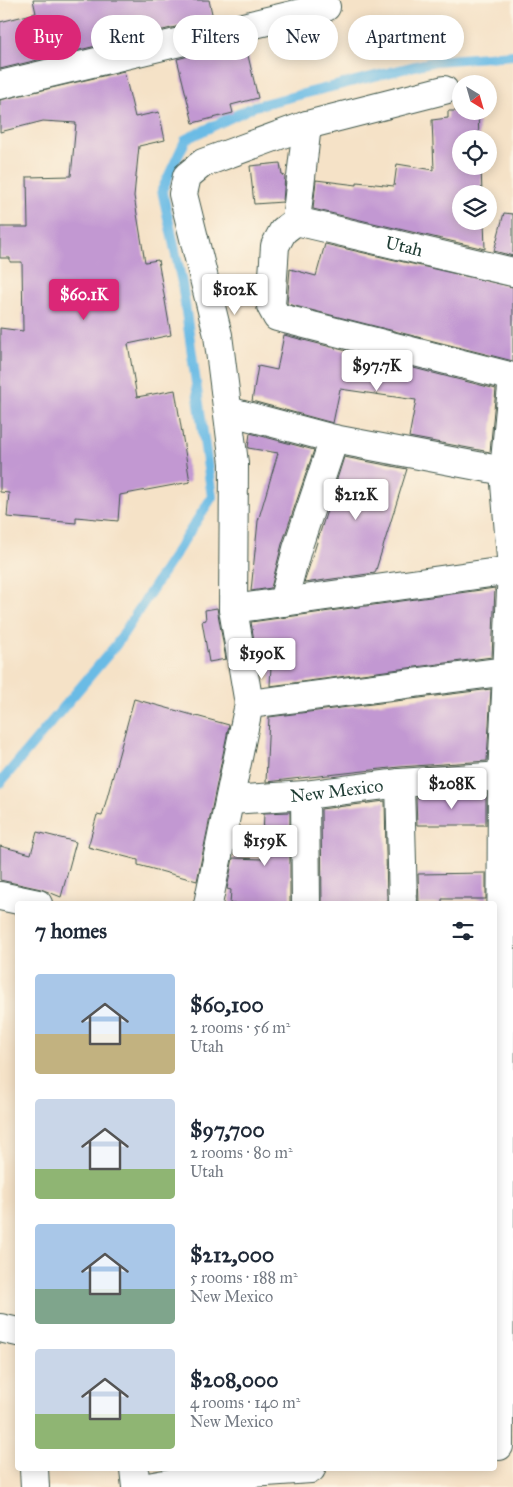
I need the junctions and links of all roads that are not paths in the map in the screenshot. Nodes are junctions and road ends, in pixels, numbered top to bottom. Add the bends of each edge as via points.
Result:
1 (326, 7) dead end
2 (0, 85) edge
3 (444, 90) dead end
4 (307, 125) junction
5 (296, 221) junction
6 (513, 272) edge
7 (513, 377) edge
8 (228, 411) junction
9 (334, 439) junction
10 (504, 472) junction
11 (512, 570) junction
12 (284, 602) junction
13 (233, 609) junction
14 (508, 671) junction
15 (249, 704) junction
16 (502, 776) junction
17 (400, 783) junction
18 (305, 796) junction
19 (231, 800) junction
20 (508, 805) edge
21 (0, 896) edge
22 (24, 901) edge
23 (209, 901) edge
24 (306, 901) edge
25 (402, 901) edge
26 (0, 1328) edge
27 (15, 1331) edge
28 (502, 1445) edge
29 (34, 1471) edge
30 (134, 1471) edge
31 (242, 1471) edge
32 (209, 1472) edge
33 (35, 1487) edge
34 (136, 1487) edge
35 (148, 1487) edge

1 - 2 street
3 - 4 street
4 - 5 street
4 - 8 street via 203,164 187,176 183,194 218,335
5 - 6 street, Utah
5 - 7 street via 283,230 275,246 271,306 277,317
7 - 10 street
8 - 9 street
8 - 13 street via 234,464
9 - 10 street
9 - 12 street via 296,550
10 - 11 street
11 - 12 street
11 - 14 street
12 - 13 street
13 - 15 street
14 - 15 street
14 - 16 street
15 - 19 street
16 - 17 street, New Mexico
16 - 20 street
17 - 18 street, New Mexico
17 - 25 street
18 - 19 street, New Mexico
18 - 24 street
19 - 23 street
20 - 28 street
21 - 22 street
26 - 27 street
29 - 33 street
30 - 34 street
31 - 32 street
32 - 35 street

